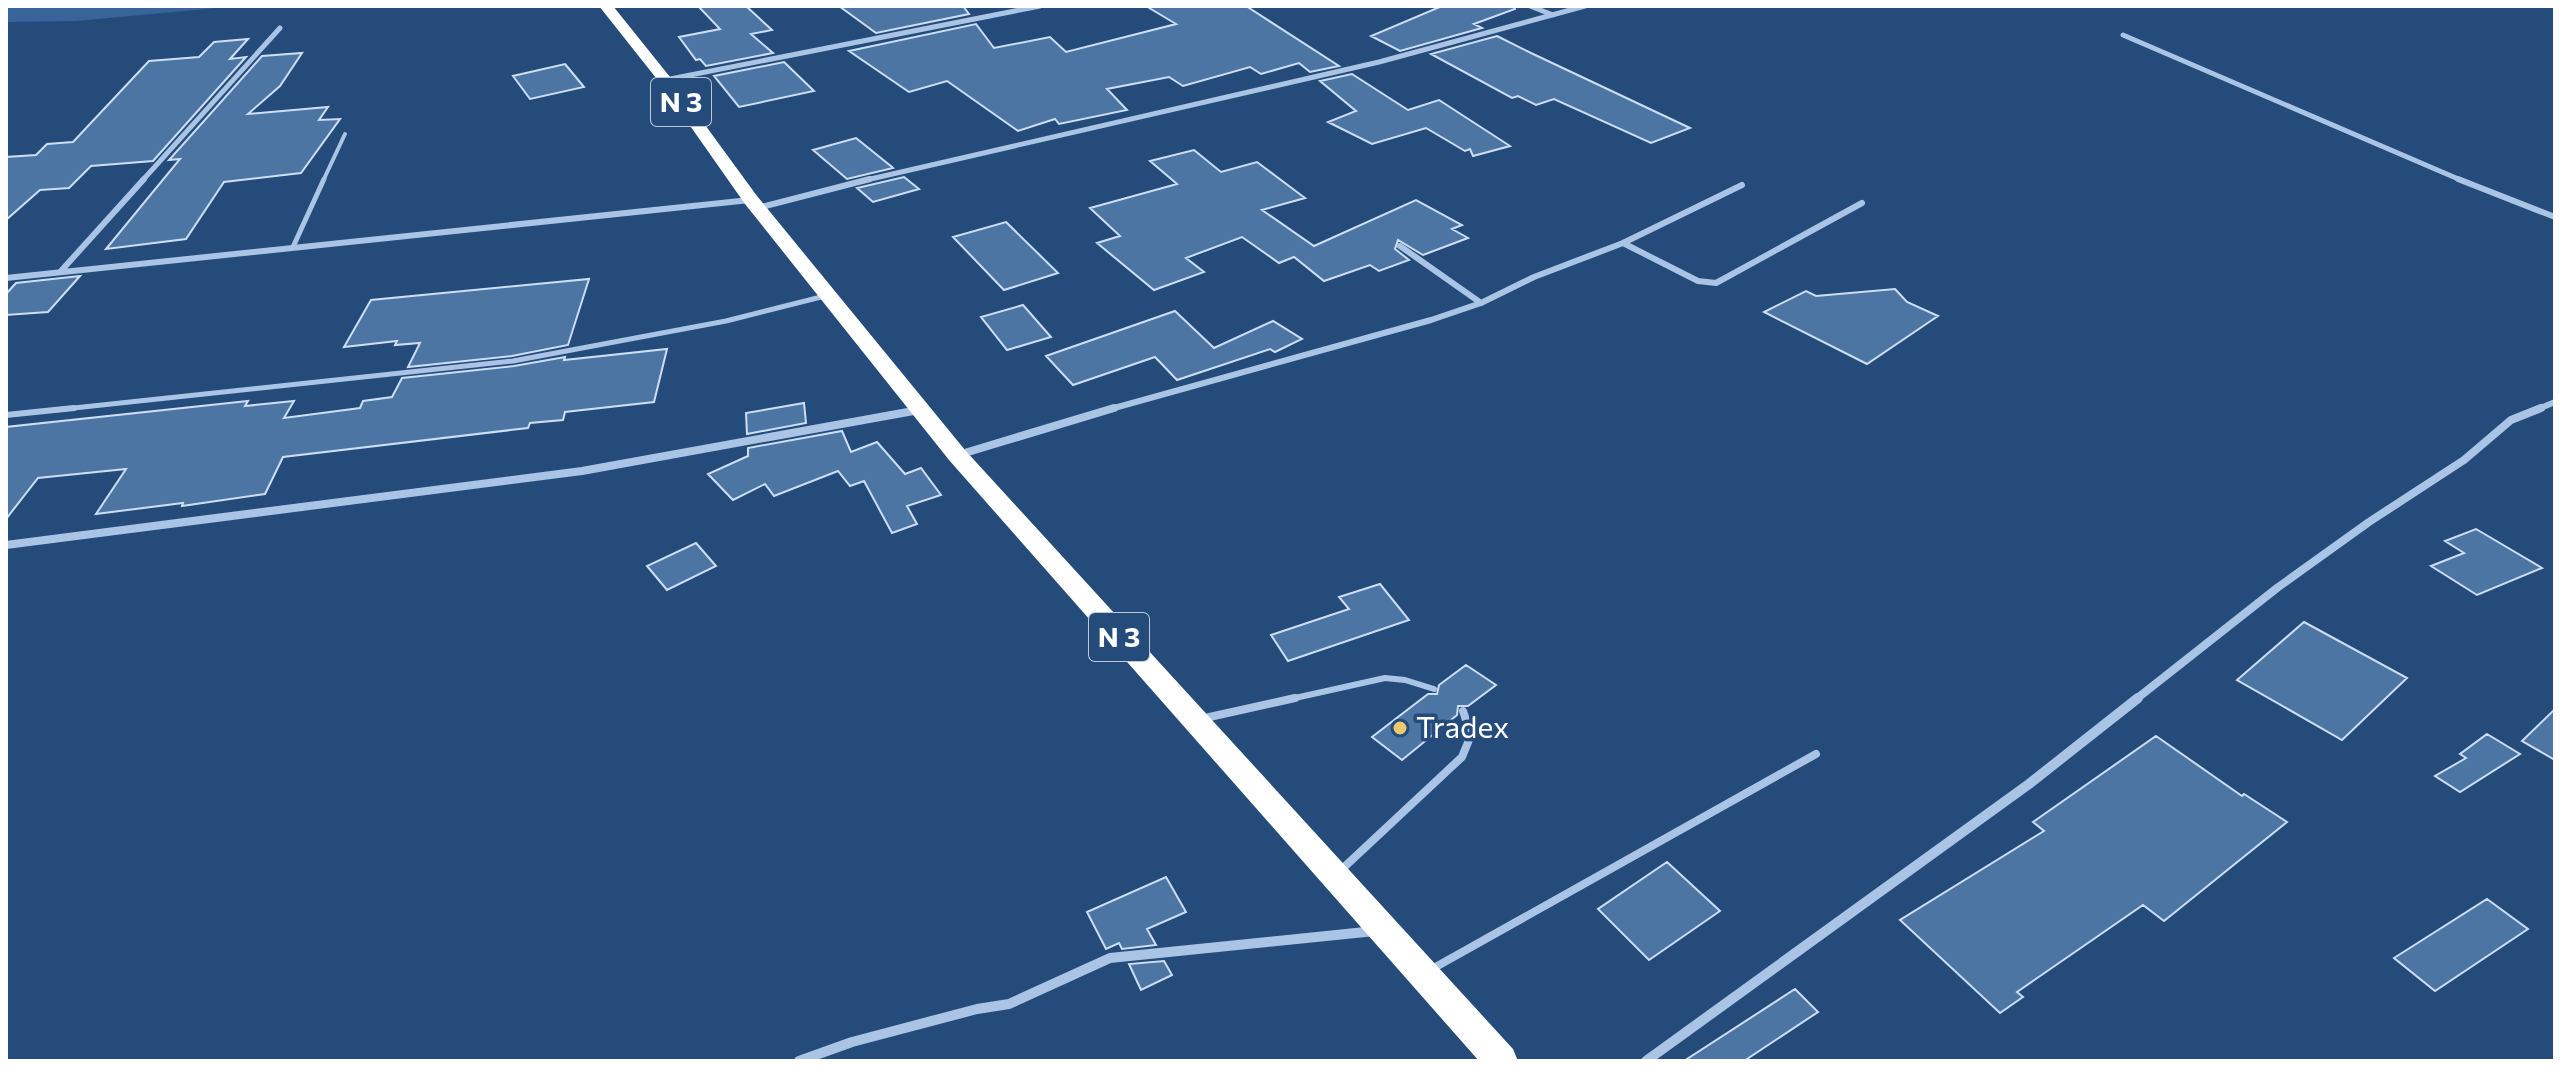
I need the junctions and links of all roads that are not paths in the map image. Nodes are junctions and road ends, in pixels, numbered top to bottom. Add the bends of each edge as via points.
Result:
1 (606, 6) edge
2 (1040, 6) edge
3 (1530, 6) edge
4 (1585, 6) edge
5 (1554, 15) junction
6 (280, 28) dead end
7 (2123, 35) dead end
8 (665, 80) junction
9 (345, 134) dead end
10 (1742, 185) dead end
11 (1862, 203) dead end
12 (754, 204) junction
13 (2555, 217) edge
14 (1623, 243) junction
15 (1400, 246) dead end
16 (293, 247) junction
17 (60, 272) junction
18 (6, 278) edge
19 (828, 296) junction
20 (1481, 303) junction
21 (2555, 402) edge
22 (920, 410) junction
23 (6, 415) edge
24 (957, 455) junction
25 (6, 545) edge
26 (1434, 689) dead end
27 (1463, 711) dead end
28 (1194, 721) junction
29 (1816, 754) dead end
30 (1334, 877) junction
31 (1381, 931) junction
32 (1422, 975) junction
33 (799, 1061) edge
34 (1501, 1061) edge
35 (1646, 1061) edge

1 - 8 highway, N 3
2 - 8 street
3 - 5 street
4 - 5 street
5 - 12 street via 1270,90
6 - 17 street
7 - 13 street via 2382,149
8 - 12 highway, N 3
9 - 16 lane
10 - 14 street
11 - 14 street via 1716,283 1698,281
12 - 16 street
12 - 19 highway, N 3
14 - 20 street
15 - 20 street
16 - 17 street
17 - 18 street
19 - 22 highway, N 3
19 - 23 lane via 513,361
20 - 24 street
21 - 35 street via 2511,420 2464,460 2277,588 2029,784
22 - 24 highway, N 3
22 - 25 street via 582,471
24 - 28 highway, N 3
26 - 28 lane via 1385,678
27 - 30 lane via 1471,735 1462,757
28 - 30 highway, N 3
29 - 32 lane
30 - 31 highway, N 3
31 - 32 highway, N 3
31 - 33 street via 1110,958 1009,1004 852,1042
32 - 34 highway, N 3

